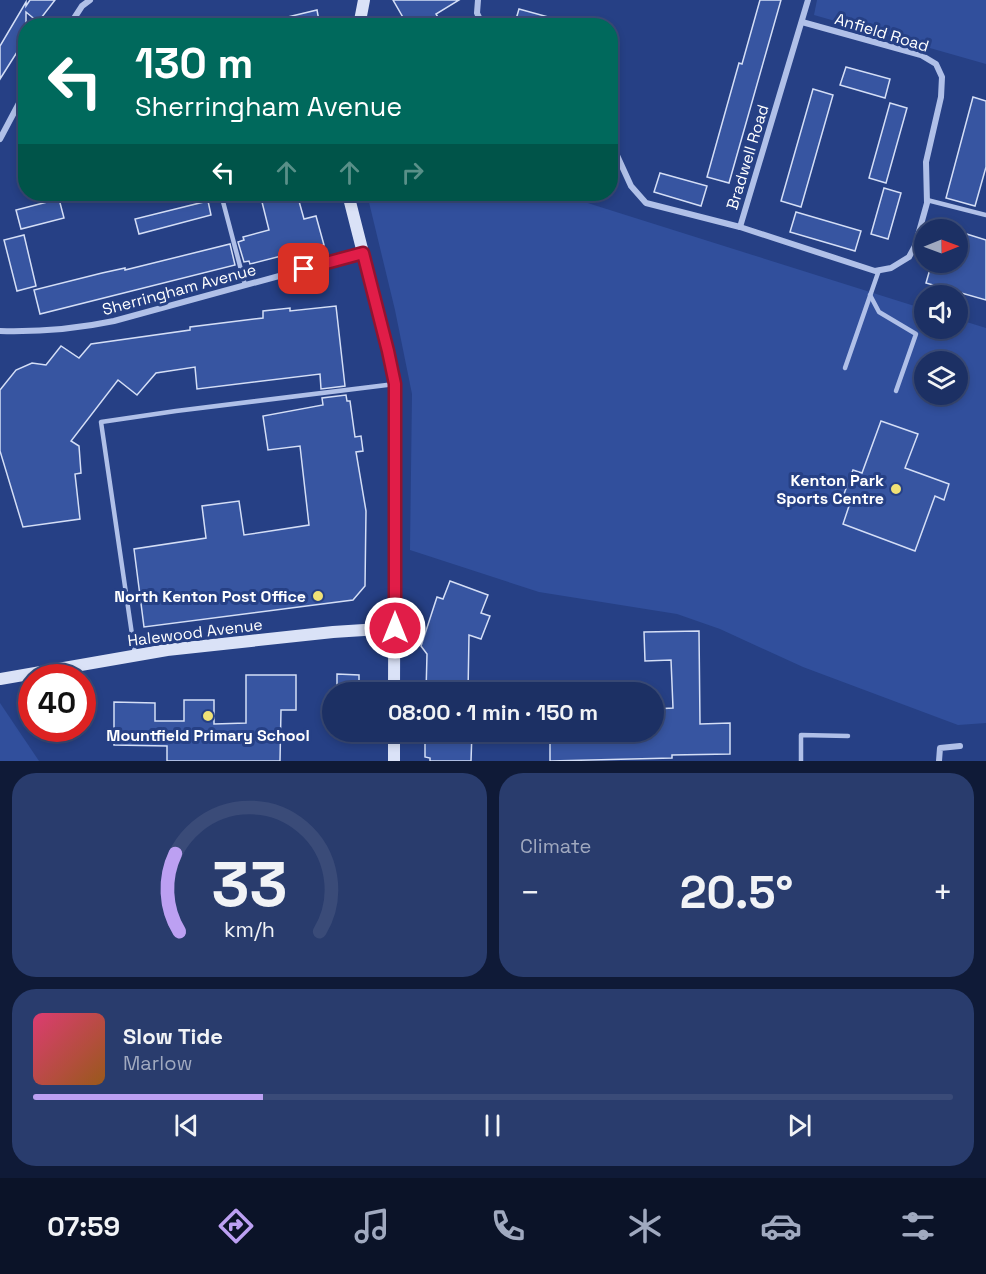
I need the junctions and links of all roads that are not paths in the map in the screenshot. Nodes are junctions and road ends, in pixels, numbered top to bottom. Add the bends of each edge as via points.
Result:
1 (90, 0) edge
2 (364, 0) edge
3 (478, 0) edge
4 (808, 0) edge
5 (74, 18) edge
6 (361, 18) edge
7 (479, 18) edge
8 (802, 22) junction
9 (18, 105) edge
10 (0, 139) edge
11 (618, 158) edge
12 (927, 200) junction
13 (223, 201) edge
14 (350, 201) edge
15 (986, 215) edge
16 (740, 227) junction
17 (363, 253) junction
18 (879, 270) junction
19 (245, 285) junction
20 (870, 295) junction
21 (0, 331) edge
22 (845, 368) dead end
23 (395, 384) junction
24 (896, 391) dead end
25 (395, 628) junction
26 (135, 656) junction
27 (0, 679) edge
28 (394, 682) edge
29 (848, 736) dead end
30 (394, 742) edge
31 (960, 746) dead end
32 (394, 761) edge
33 (801, 761) edge
34 (939, 761) edge

1 - 5 street
2 - 6 street
3 - 7 street
4 - 8 street, Bradwell Road
8 - 12 street, Anfield Road via 921,55 936,64 942,77 941,97 926,162
8 - 16 street, Bradwell Road
9 - 10 street
11 - 16 street, Bradwell Road via 631,186 646,203
12 - 15 lane
12 - 18 street, Anfield Road via 909,257
13 - 19 lane
14 - 17 street
16 - 18 street
17 - 19 street, Sherringham Avenue
17 - 23 street
18 - 20 lane
19 - 21 street, Sherringham Avenue via 80,328
20 - 22 lane
20 - 24 lane via 879,312 916,334
23 - 25 street
23 - 26 lane via 101,422
25 - 26 street, Halewood Avenue
25 - 28 street
26 - 27 street, Halewood Avenue
29 - 33 lane via 801,735
30 - 32 street
31 - 34 street via 940,748

